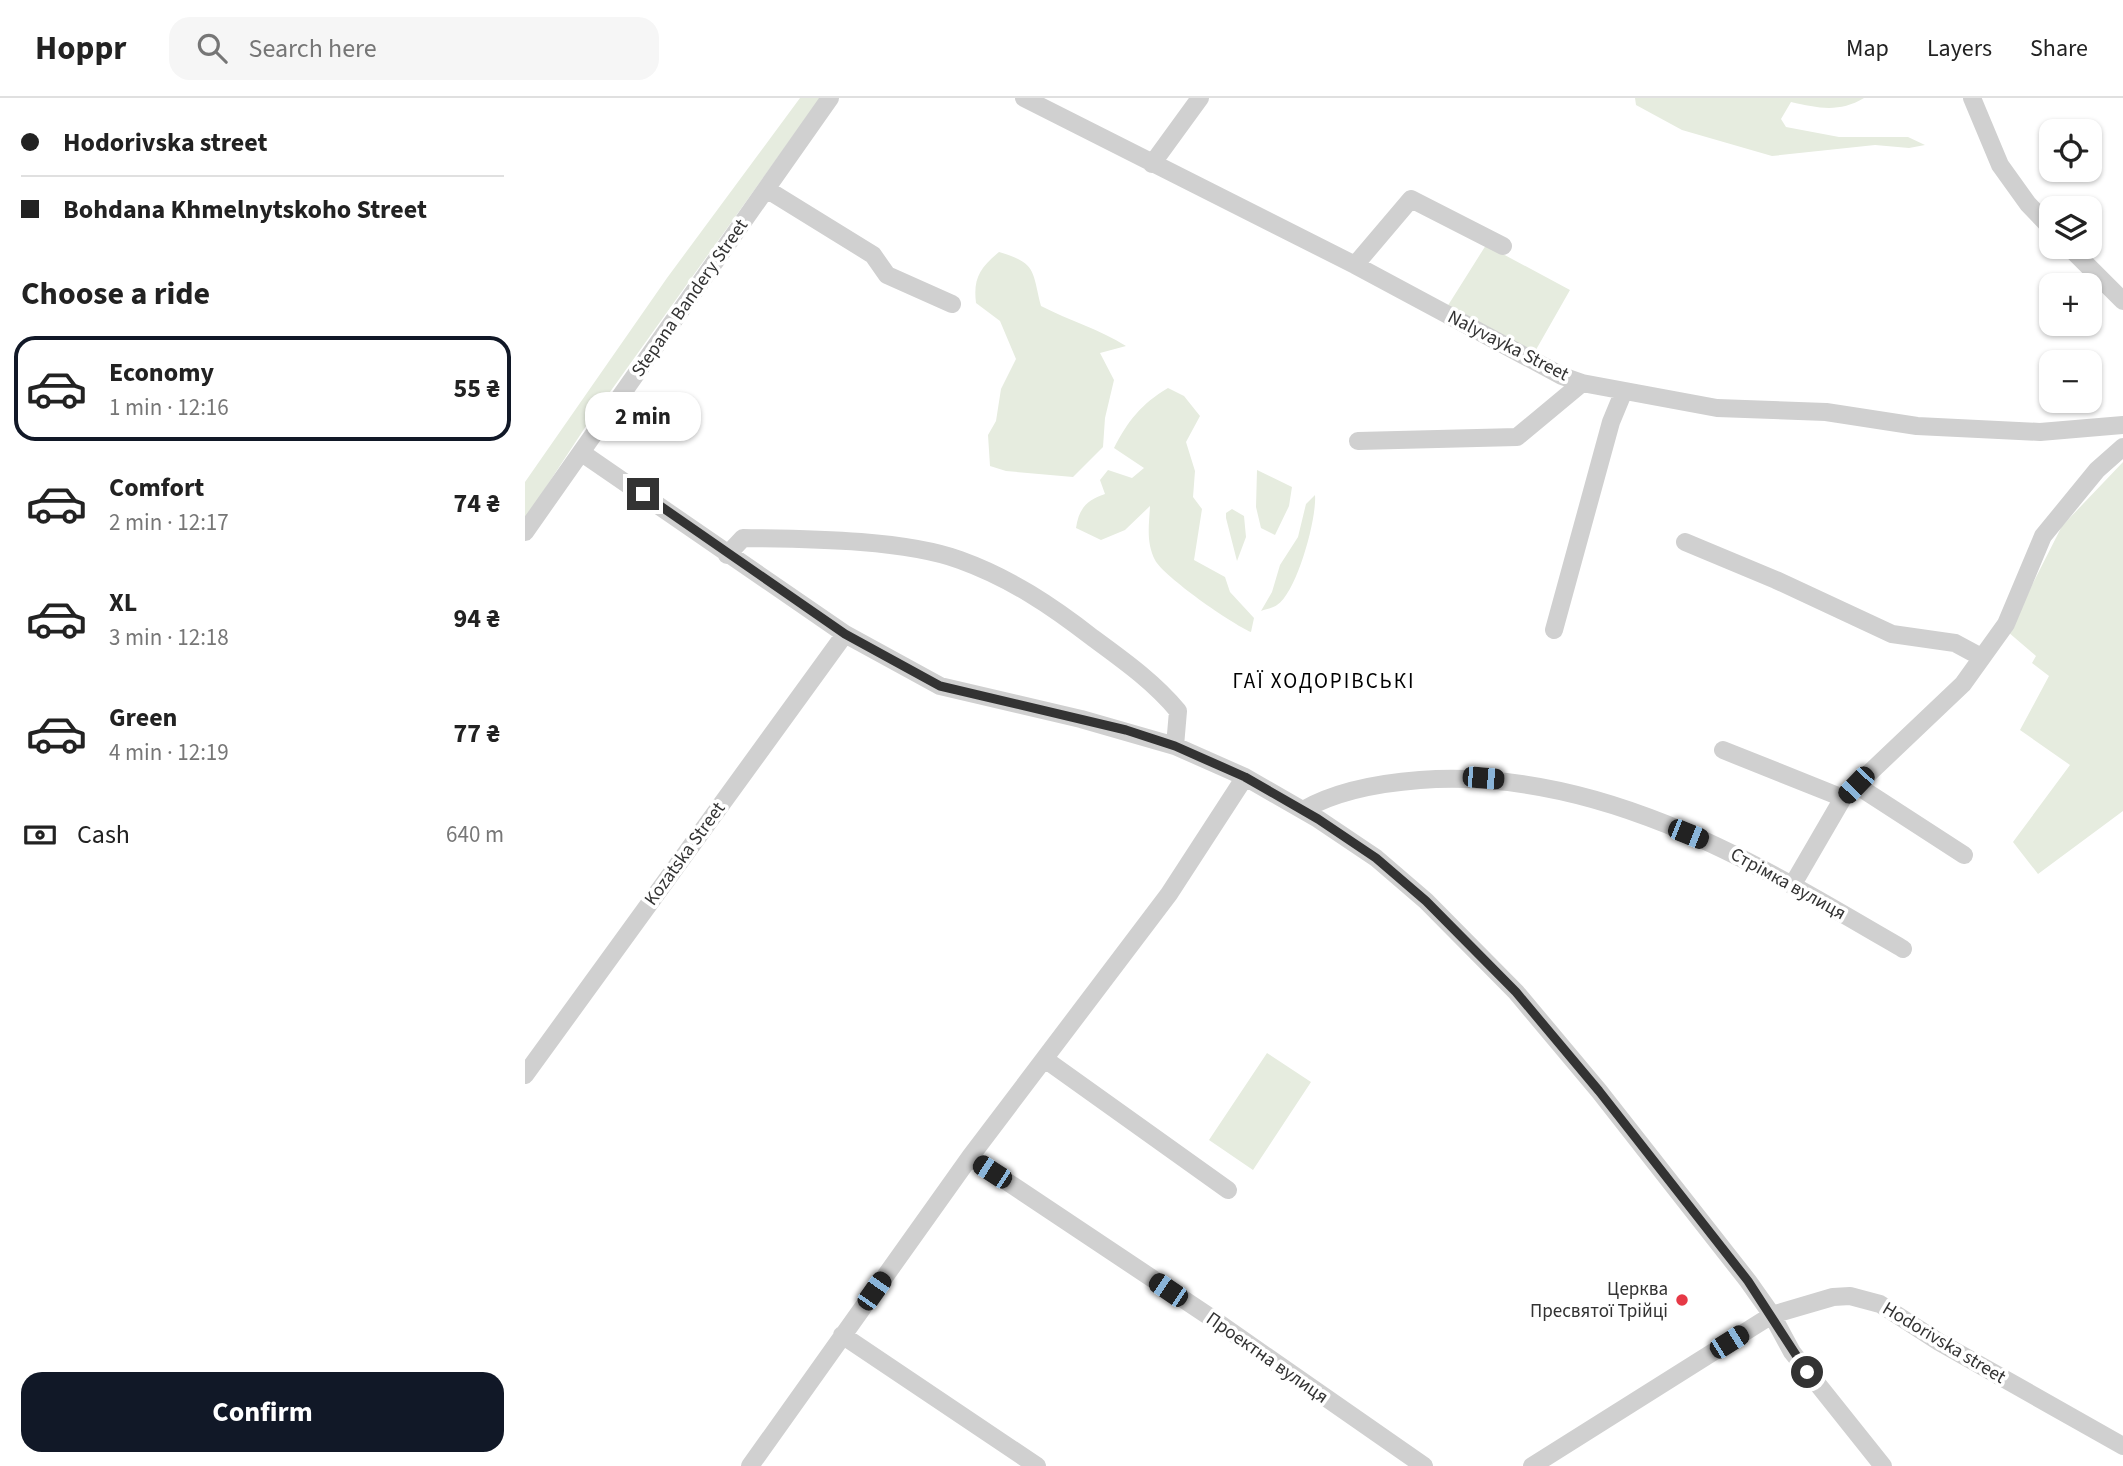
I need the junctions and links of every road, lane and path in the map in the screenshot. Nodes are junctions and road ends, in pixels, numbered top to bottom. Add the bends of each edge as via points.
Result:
1 (830, 98) edge
2 (1024, 98) edge
3 (1200, 98) edge
4 (1972, 98) edge
5 (1152, 164) junction
6 (766, 189) junction
7 (2039, 215) edge
8 (1503, 246) dead end
9 (2081, 259) edge
10 (1356, 265) junction
11 (2123, 301) edge
12 (952, 304) dead end
13 (1582, 383) junction
14 (1623, 393) junction
15 (2123, 425) edge
16 (1358, 441) dead end
17 (2123, 447) edge
18 (582, 453) junction
19 (525, 532) edge
20 (1685, 542) dead end
21 (727, 555) junction
22 (1554, 630) dead end
23 (845, 634) junction
24 (1981, 657) junction
25 (1175, 746) junction
26 (1723, 750) dead end
27 (1245, 777) junction
28 (1850, 791) junction
29 (1303, 810) junction
30 (1964, 855) dead end
31 (1793, 884) junction
32 (1903, 949) dead end
33 (1046, 1060) junction
34 (525, 1075) edge
35 (970, 1157) junction
36 (1228, 1190) dead end
37 (1772, 1315) junction
38 (842, 1335) junction
39 (2123, 1446) edge
40 (750, 1466) edge
41 (1037, 1466) edge
42 (1424, 1466) edge
43 (1532, 1466) edge
44 (1882, 1466) edge

1 - 6 street, Stepana Bandery Street
2 - 5 street, Nalyvayka Street
3 - 5 street
4 - 7 street via 2000,164
5 - 10 street, Nalyvayka Street
6 - 12 street via 873,255 887,275
6 - 18 street, Stepana Bandery Street
8 - 10 street via 1411,199
9 - 11 street
10 - 13 street, Nalyvayka Street
13 - 14 street, Nalyvayka Street
13 - 16 street via 1517,436
14 - 15 street, Nalyvayka Street via 1717,408 1826,412 1917,426 2040,432
14 - 22 street
17 - 24 street via 2087,481 2043,536 2015,608
18 - 19 street, Stepana Bandery Street
18 - 21 street
20 - 24 street via 1892,634 1955,643
21 - 23 street
21 - 25 street via 743,538 813,539 930,552 991,572 1062,614 1165,695 1178,711
23 - 25 street via 940,686 1092,721
23 - 34 street, Kozatska Street
24 - 28 street via 1945,703
25 - 27 street
26 - 28 street
27 - 29 street
27 - 33 street via 1169,894
28 - 30 street
28 - 31 street
29 - 31 street, Стрімка вулиця via 1361,788 1405,781 1464,777 1551,786 1633,811
29 - 37 street via 1376,858 1426,901 1516,992 1599,1091
31 - 32 street, Стрімка вулиця
33 - 35 street
33 - 36 street
35 - 38 street
35 - 42 street, Проектна вулиця
37 - 39 street, Hodorivska street via 1833,1297 1880,1304
37 - 43 street, Hodorivska street
37 - 44 street via 1792,1353
38 - 40 street
38 - 41 street

